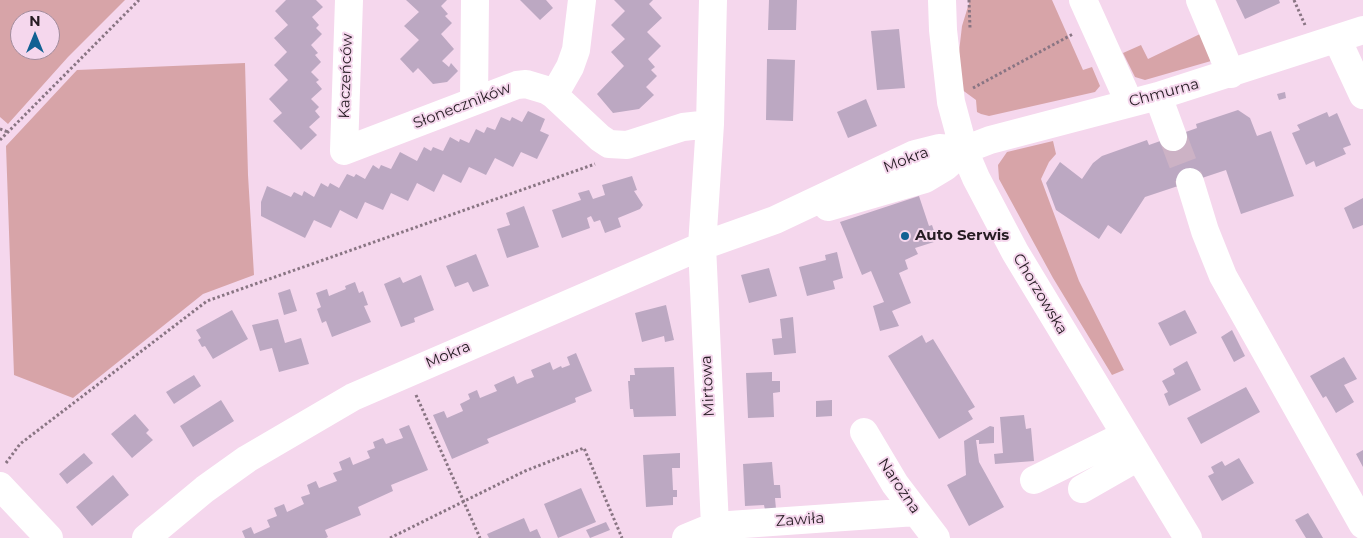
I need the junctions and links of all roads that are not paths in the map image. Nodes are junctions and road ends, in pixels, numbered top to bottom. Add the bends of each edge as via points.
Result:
1 (348, 0) edge
2 (475, 0) edge
3 (582, 0) edge
4 (713, 0) edge
5 (942, 0) edge
6 (1200, 0) edge
7 (1088, 11) edge
8 (1363, 30) edge
9 (1338, 39) junction
10 (1231, 74) junction
11 (554, 95) junction
12 (1363, 95) edge
13 (1158, 96) junction
14 (474, 102) junction
15 (1127, 103) junction
16 (710, 124) junction
17 (1173, 137) tunnel mouth
18 (964, 150) junction
19 (344, 151) joint
20 (1190, 182) tunnel mouth
21 (702, 246) junction
22 (864, 432) dead end
23 (1132, 446) junction
24 (2, 475) edge
25 (1034, 480) dead end
26 (1082, 489) dead end
27 (916, 512) junction
28 (1363, 525) edge
29 (715, 526) junction
30 (49, 538) edge
31 (146, 538) edge
32 (686, 538) edge
33 (936, 538) edge
34 (1188, 538) edge

1 - 19 street, Kaczeńców
2 - 14 street
3 - 11 street via 576,50
4 - 16 street, Mirtowa
5 - 18 street, Chorzowska via 949,88
6 - 10 street
7 - 15 street
8 - 9 street, Chmurna
9 - 10 street, Chmurna
9 - 12 street
10 - 13 street, Chmurna
11 - 14 street, Słoneczników via 526,84
11 - 16 street, Słoneczników via 609,144 627,145 683,127
13 - 15 street, Chmurna
13 - 17 street
14 - 19 street, Słoneczników
15 - 18 street, Chmurna via 1025,129
16 - 21 street, Mirtowa
18 - 21 street, Mokra via 940,148 915,154 776,220
18 - 23 street, Chorzowska via 996,218
20 - 28 street via 1204,231 1223,276
21 - 29 street, Mirtowa
21 - 31 street, Mokra via 406,373 325,412 247,459
22 - 27 street, Narożna
23 - 25 street
23 - 26 street
23 - 34 street, Chorzowska
24 - 30 street
27 - 29 street, Zawiła
27 - 33 street, Narożna
29 - 32 street, Zawiła

